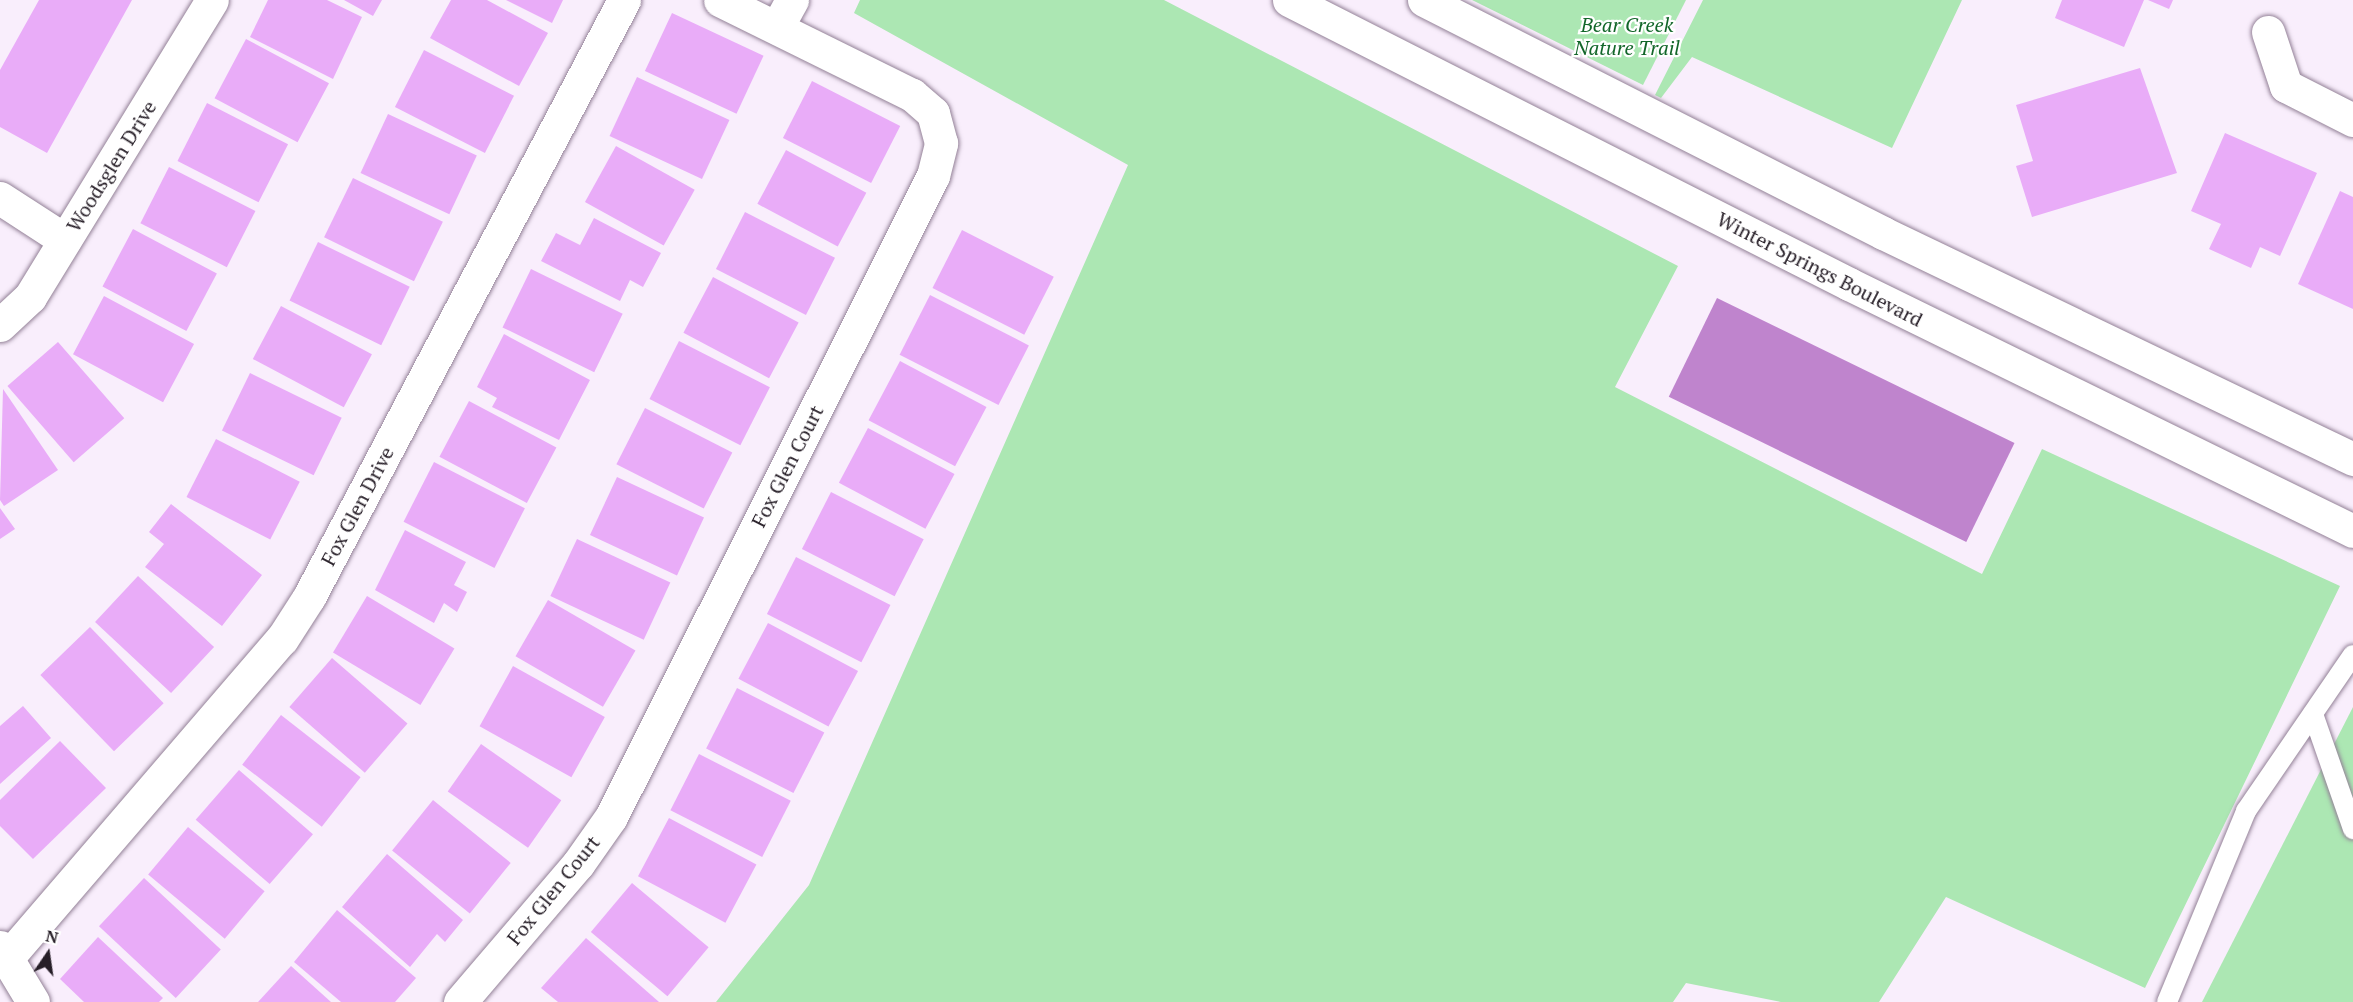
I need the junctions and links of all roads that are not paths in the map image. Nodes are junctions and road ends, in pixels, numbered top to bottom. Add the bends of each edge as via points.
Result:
1 (212, 0) edge
2 (624, 0) edge
3 (720, 0) edge
4 (1289, 0) edge
5 (1424, 0) edge
6 (784, 14) edge
7 (2268, 32) dead end
8 (2353, 120) edge
9 (0, 198) edge
10 (65, 240) junction
11 (0, 325) edge
12 (2353, 459) edge
13 (2353, 531) edge
14 (2353, 655) edge
15 (2313, 714) junction
16 (2353, 829) edge
17 (4, 952) edge
18 (33, 1002) edge
19 (460, 1002) edge
20 (2167, 1002) edge

1 - 10 street, Woodsglen Drive
2 - 17 street, Fox Glen Drive via 309,597 282,639
3 - 6 street, Fox Glen Court
4 - 13 street, Winter Springs Boulevard via 1849,284
5 - 12 street via 1884,234
6 - 19 street, Fox Glen Court via 912,95 933,113 941,143 933,176 610,817 578,864
7 - 8 street via 2286,86
9 - 10 street
10 - 11 street, Woodsglen Drive via 30,297
14 - 15 lane
15 - 16 lane
15 - 20 lane via 2246,811
17 - 18 street

